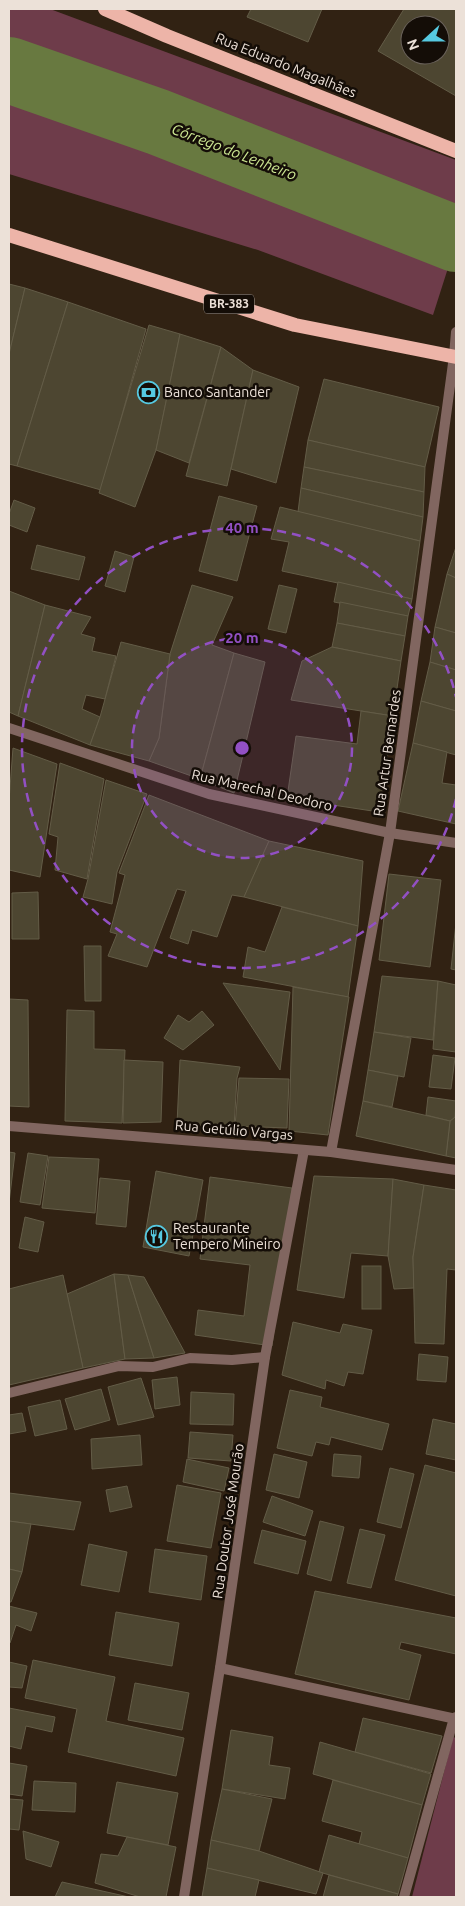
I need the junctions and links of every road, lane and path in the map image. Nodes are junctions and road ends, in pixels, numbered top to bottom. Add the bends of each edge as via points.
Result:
1 (105, 9) edge
2 (456, 151) edge
3 (9, 235) edge
4 (456, 332) edge
5 (455, 356) edge
6 (9, 728) edge
7 (390, 833) junction
8 (456, 843) edge
9 (9, 1126) edge
10 (304, 1150) junction
11 (331, 1152) junction
12 (456, 1170) edge
13 (265, 1357) junction
14 (9, 1392) edge
15 (220, 1668) junction
16 (456, 1718) edge
17 (184, 1897) edge
18 (404, 1897) edge

1 - 2 highway, Rua Eduardo Magalhães
3 - 5 highway, BR-383 via 295,325
4 - 5 street, Rua Artur Bernardes
5 - 7 street, Rua Artur Bernardes
6 - 7 street, Rua Marechal Deodoro via 209,794
7 - 8 street, Rua Marechal Deodoro
7 - 11 street, Rua Artur Bernardes
9 - 10 street, Rua Getúlio Vargas
10 - 11 street, Rua Getúlio Vargas
10 - 13 street, Rua Doutor José Mourão
11 - 12 street, Rua Getúlio Vargas
13 - 14 street via 232,1360 190,1358 153,1367 119,1366
13 - 15 street, Rua Doutor José Mourão
15 - 16 street
15 - 17 street, Rua Doutor José Mourão
16 - 18 street

